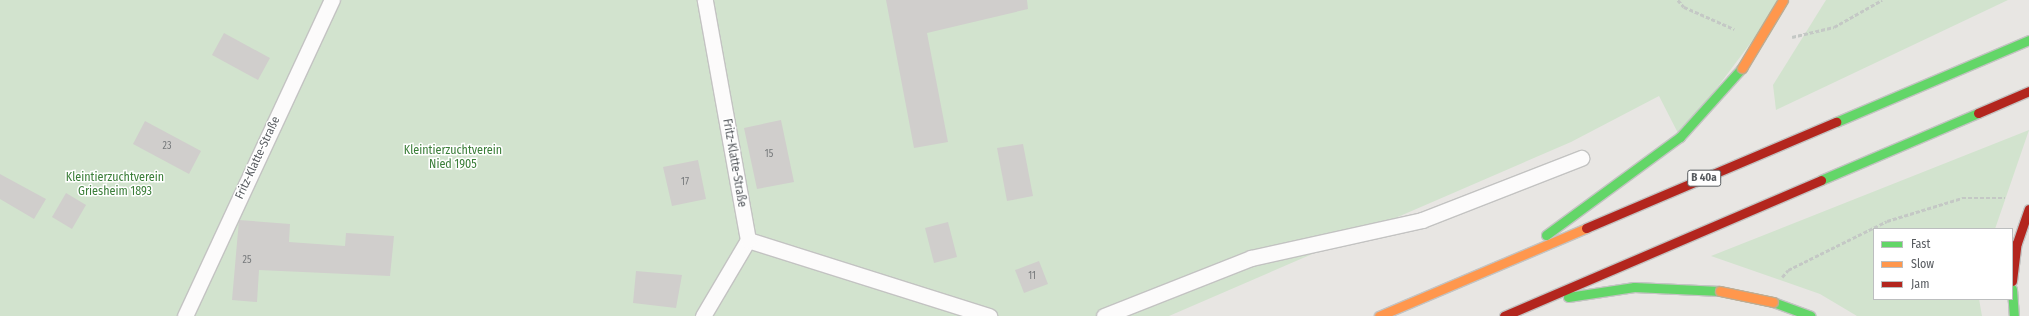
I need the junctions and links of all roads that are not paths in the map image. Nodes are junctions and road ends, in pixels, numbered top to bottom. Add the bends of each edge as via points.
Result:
1 (332, 0) edge
2 (705, 0) edge
3 (1783, 0) edge
4 (2029, 40) edge
5 (2029, 91) edge
6 (1580, 158) dead end
7 (2029, 209) edge
8 (748, 240) junction
9 (1510, 259) junction
10 (2013, 273) edge
11 (2013, 300) edge
12 (1539, 301) junction
13 (184, 316) edge
14 (703, 316) edge
15 (989, 316) edge
16 (1104, 316) edge
17 (1379, 316) edge
18 (1504, 316) edge
19 (1811, 316) edge
20 (2014, 316) edge

1 - 13 lane, Fritz-Klatte-Straße
2 - 8 lane, Fritz-Klatte-Straße
3 - 9 highway, bridge via 1742,68 1680,137
4 - 9 highway, B 40a
5 - 12 highway
6 - 16 lane via 1422,220 1251,258
7 - 10 highway via 2017,243
8 - 14 lane
8 - 15 lane
9 - 17 highway, B 40a
11 - 20 highway
12 - 18 highway
12 - 19 highway, bridge via 1634,287 1720,291 1773,302

